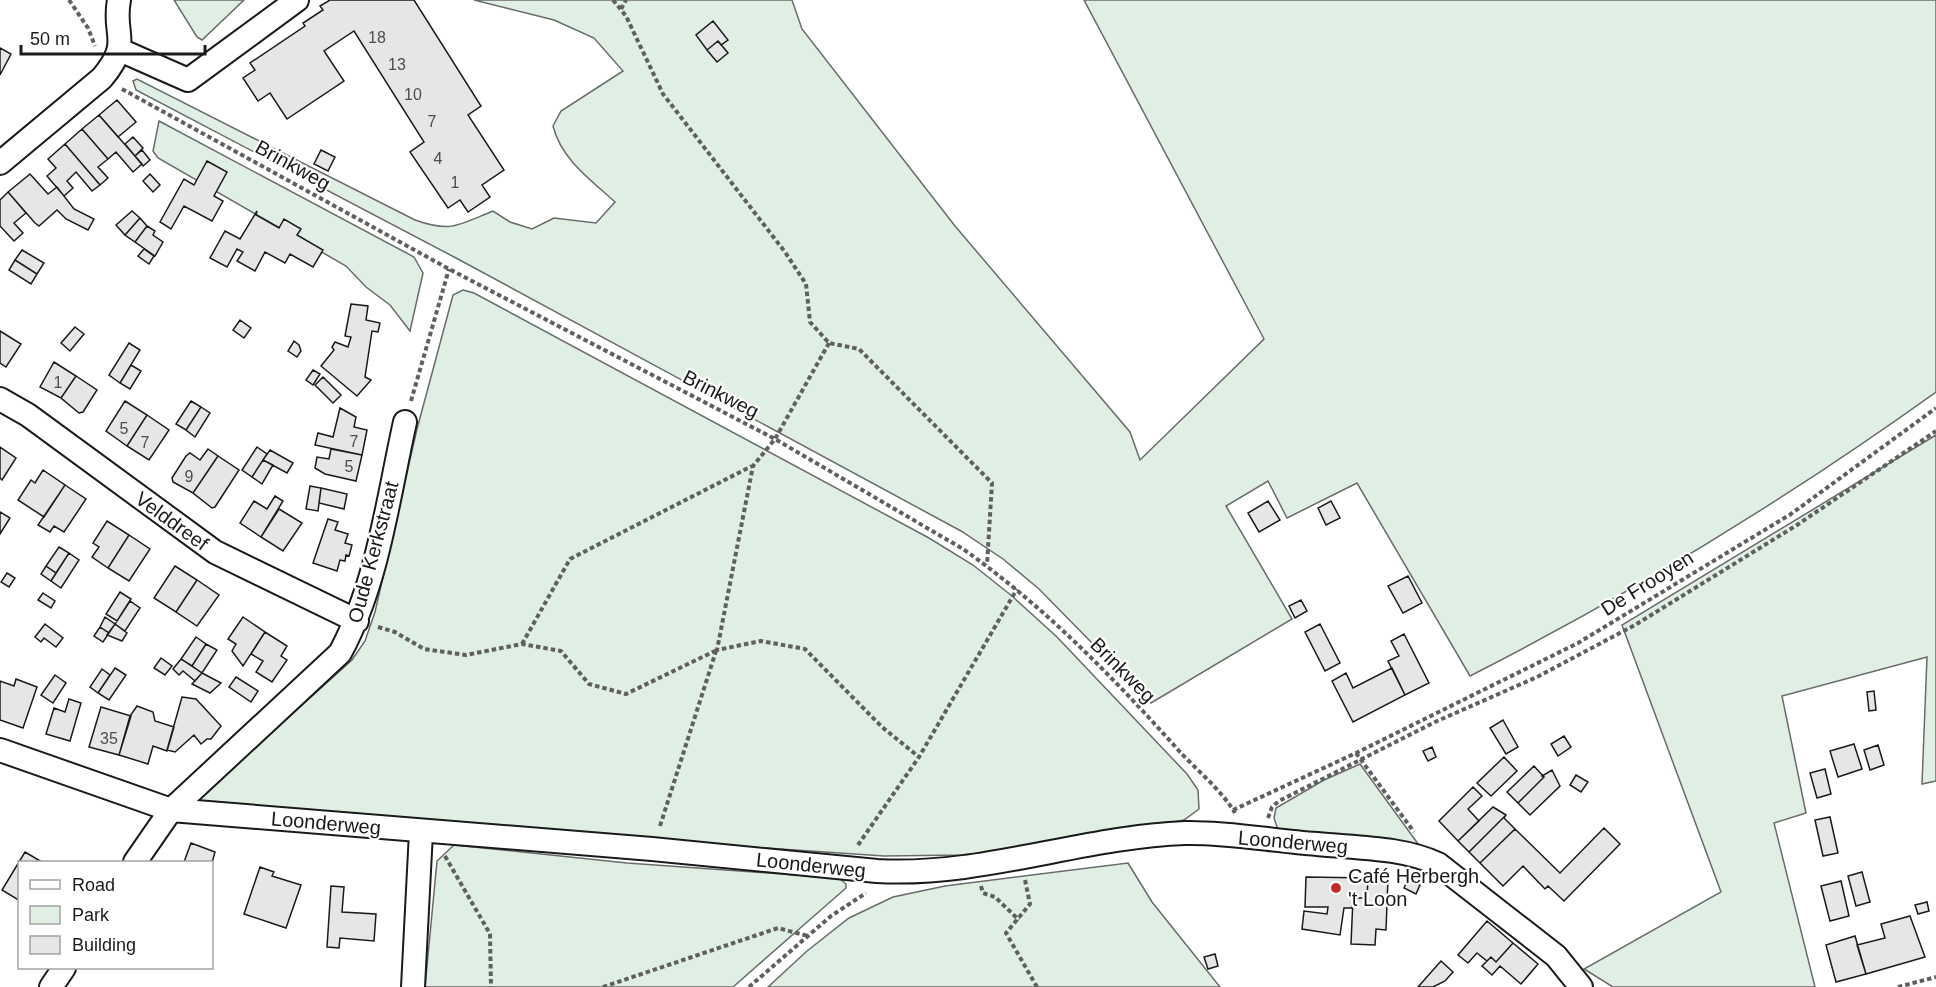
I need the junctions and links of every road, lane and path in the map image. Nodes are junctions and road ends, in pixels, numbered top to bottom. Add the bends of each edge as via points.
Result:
1 (71, 0) edge
2 (297, 0) edge
3 (613, 0) edge
4 (626, 0) edge
5 (116, 3) edge
6 (621, 9) junction
7 (120, 50) junction
8 (102, 78) junction
9 (0, 163) edge
10 (449, 269) junction
11 (829, 343) junction
12 (0, 399) edge
13 (1936, 408) edge
14 (405, 422) joint
15 (1936, 431) edge
16 (775, 439) junction
17 (753, 466) junction
18 (987, 565) junction
19 (1017, 590) junction
20 (357, 621) junction
21 (522, 644) junction
22 (717, 650) junction
23 (0, 750) edge
24 (1356, 753) junction
25 (919, 757) junction
26 (1362, 760) junction
27 (171, 810) junction
28 (1233, 810) junction
29 (1224, 814) dead end
30 (426, 832) junction
31 (1258, 839) junction
32 (652, 849) junction
33 (1019, 858) junction
34 (136, 861) edge
35 (1438, 864) junction
36 (976, 865) junction
37 (843, 868) junction
38 (877, 872) junction
39 (1018, 920) junction
40 (808, 936) junction
41 (63, 969) edge
42 (1936, 977) edge
43 (51, 987) edge
44 (413, 987) edge
45 (491, 987) edge
46 (603, 987) edge
47 (749, 987) edge
48 (1037, 987) edge
49 (1581, 987) edge
50 (1898, 987) edge

1 - 8 path via 88,28
2 - 7 street via 188,80
3 - 6 path
4 - 6 path
5 - 7 street
6 - 11 path via 663,94 806,284 810,322
7 - 8 street
8 - 9 street
8 - 10 path, Brinkweg
10 - 14 path
10 - 16 path, Brinkweg
11 - 16 path
11 - 18 path via 859,349 992,483
12 - 20 street, Velddreef via 28,415 215,552
13 - 24 path, De Frooyen via 1791,514 1578,644
14 - 20 street, Oude Kerkstraat via 381,535
15 - 26 path, De Frooyen via 1797,525 1635,625 1537,677 1435,722
16 - 17 path
16 - 18 path, Brinkweg
17 - 21 path via 570,559
17 - 22 path
18 - 19 path, Brinkweg
19 - 25 path
19 - 28 path, Brinkweg via 1051,618 1150,718
20 - 21 path via 395,632 424,649 466,655
20 - 27 street, Oude Kerkstraat via 340,652
21 - 22 path via 561,651 589,684 626,694
22 - 25 path via 761,641 805,649 882,727
22 - 32 path
23 - 27 street, Loonderweg
24 - 26 path
24 - 28 path, De Frooyen
25 - 37 path
26 - 31 path, De Frooyen via 1272,807
26 - 35 path
27 - 30 street, Loonderweg
27 - 34 street, Oude Kerkstraat
28 - 29 path, De Frooyen
28 - 31 path, Brinkweg
30 - 32 street, Loonderweg
30 - 44 street
30 - 45 path via 490,934
31 - 33 street, Loonderweg via 1185,833
31 - 35 street, Loonderweg via 1400,853
32 - 37 street, Loonderweg
33 - 36 street, Loonderweg
33 - 39 path via 1030,904
35 - 49 street, Loonderweg via 1556,956
36 - 38 street, Loonderweg via 914,873
36 - 39 path via 983,893 995,897
37 - 38 street, Loonderweg
38 - 40 path via 867,892
39 - 48 path via 1006,933
40 - 46 path via 778,928
40 - 47 path
41 - 43 street
42 - 50 path

